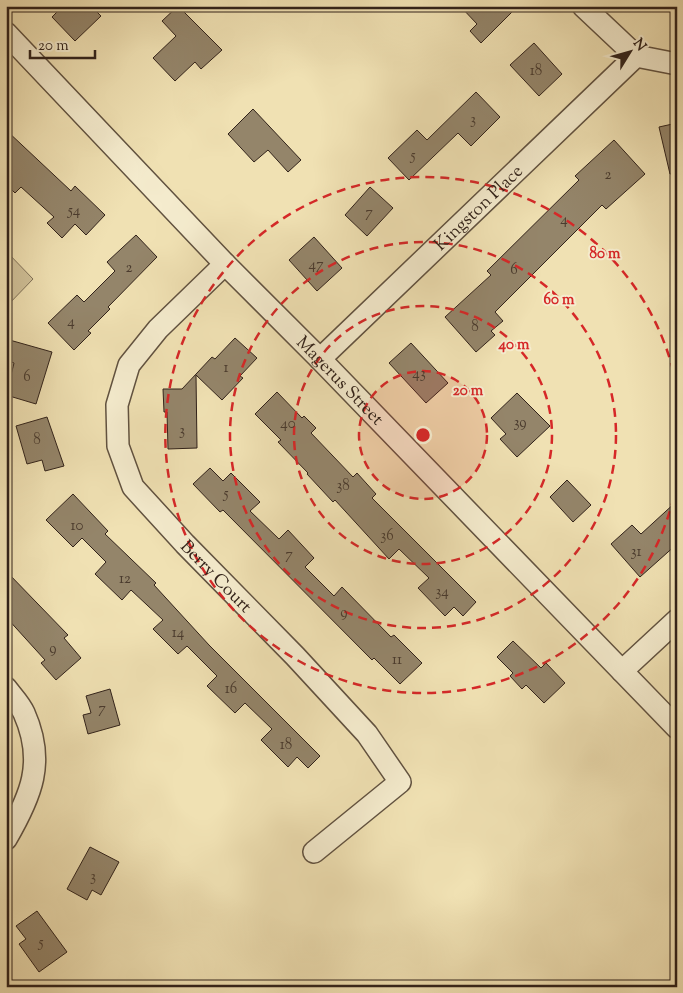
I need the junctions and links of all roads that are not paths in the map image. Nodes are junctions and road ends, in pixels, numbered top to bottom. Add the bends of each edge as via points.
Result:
1 (583, 6) edge
2 (6, 33) edge
3 (636, 56) junction
4 (677, 64) edge
5 (225, 264) junction
6 (320, 359) junction
7 (677, 620) edge
8 (622, 671) junction
9 (6, 688) edge
10 (677, 728) edge
11 (6, 840) edge
12 (314, 852) dead end

1 - 3 street
2 - 5 street, Magerus Street
3 - 4 street
3 - 6 street, Kingston Place
5 - 6 street, Magerus Street
5 - 12 street, Berry Court via 158,329 129,366 117,406 118,446 134,487 367,734 400,782
6 - 8 street, Magerus Street
7 - 8 street
8 - 10 street, Magerus Street
9 - 11 street via 24,712 36,752 30,792

